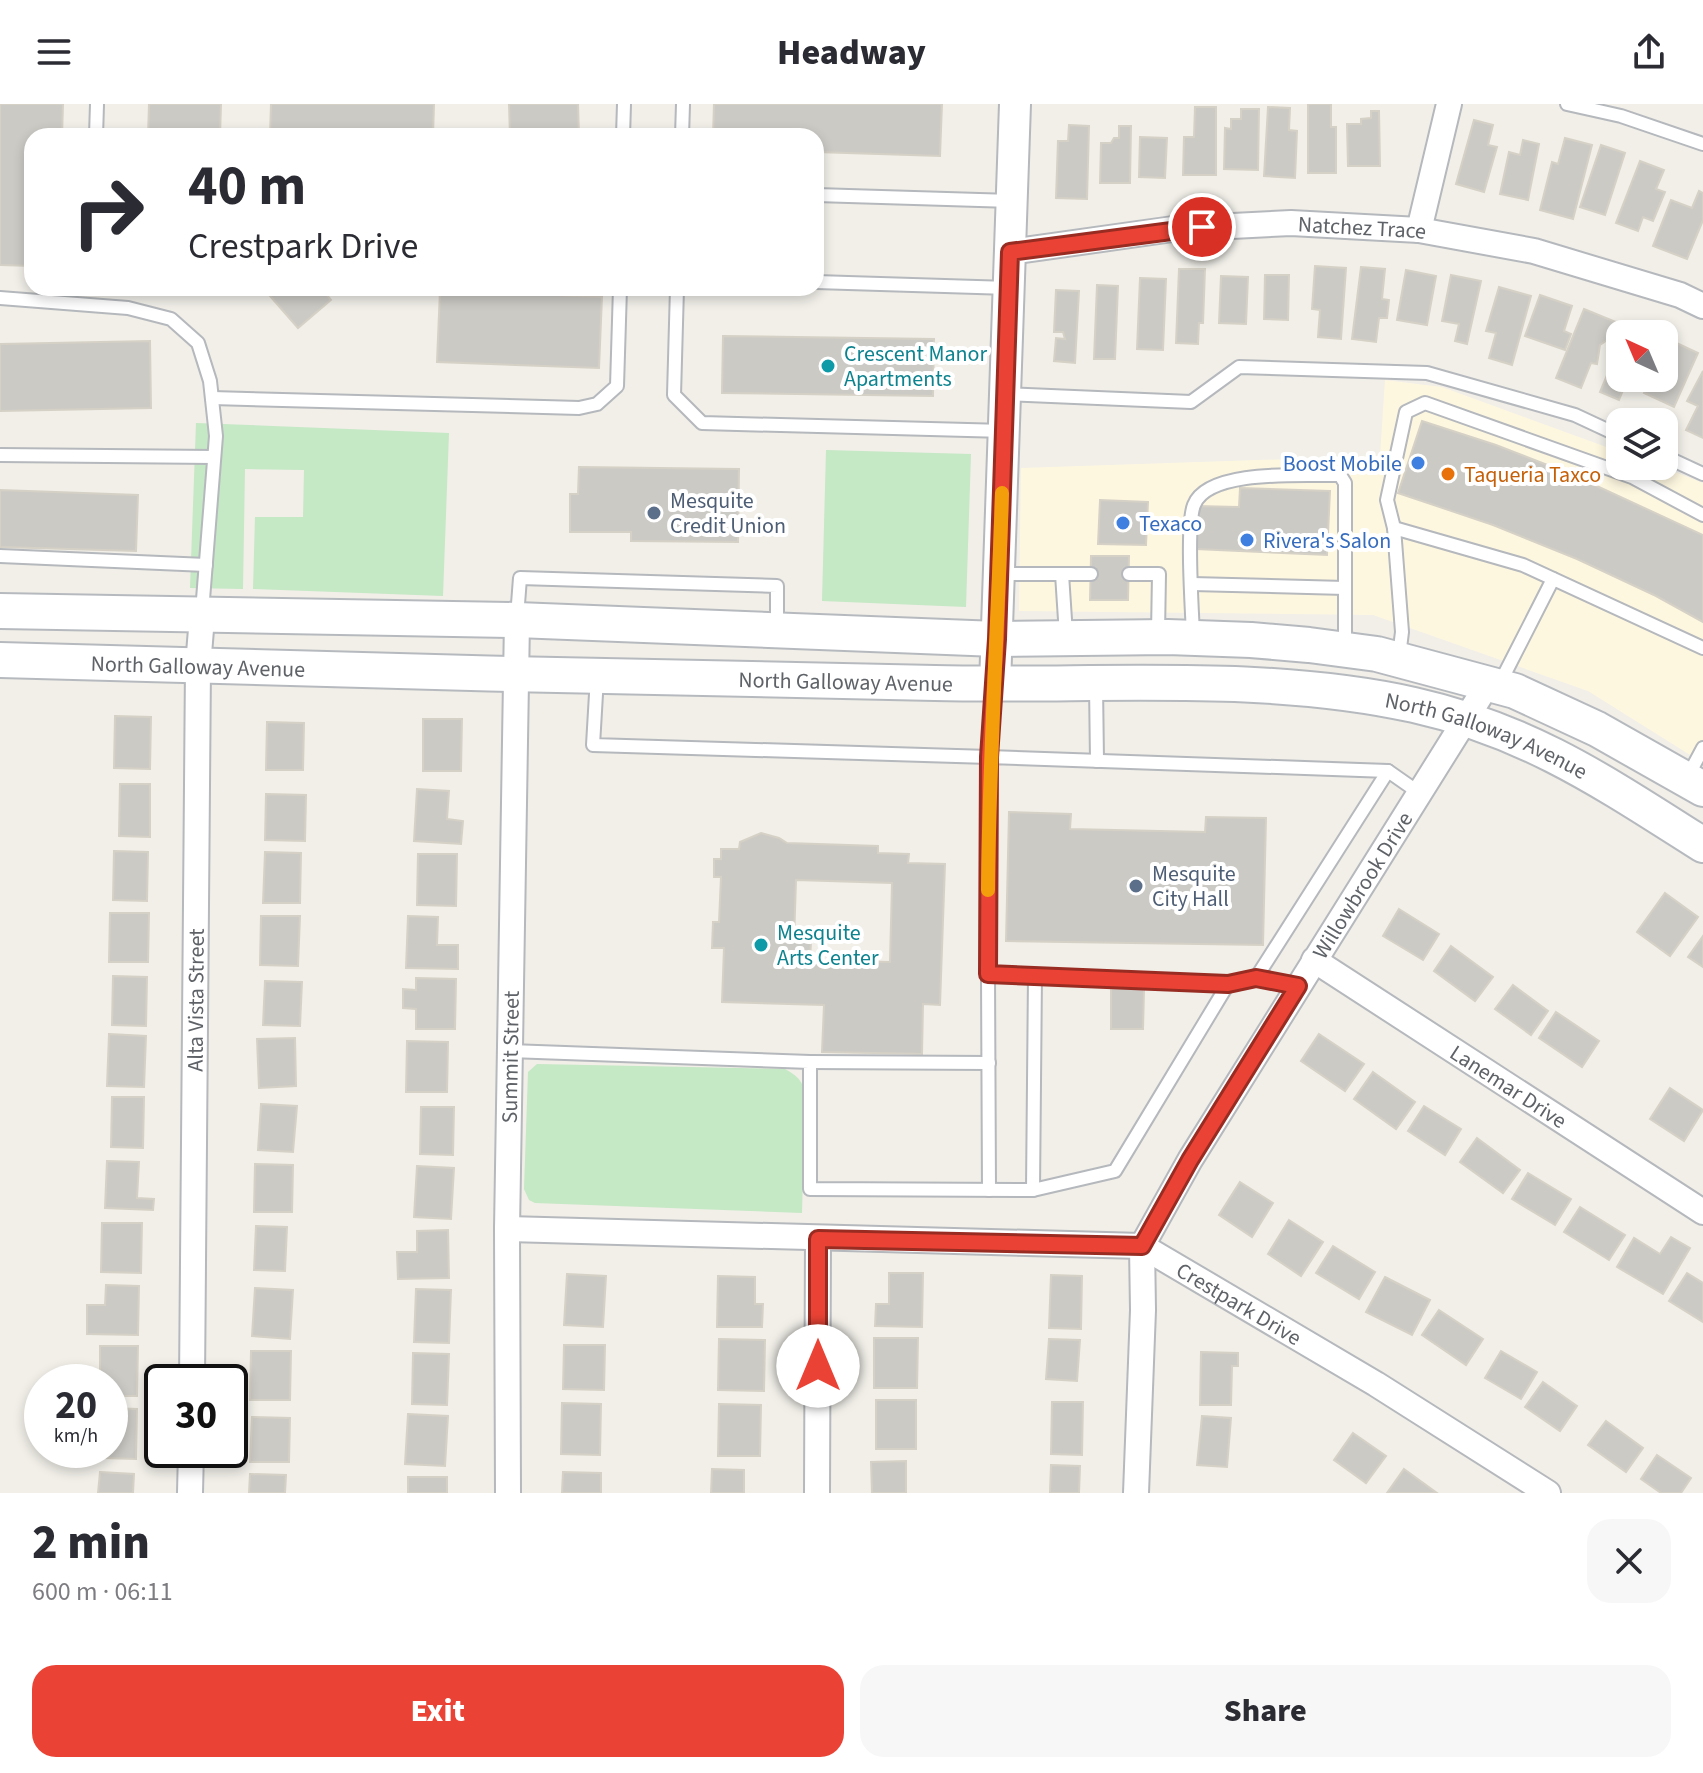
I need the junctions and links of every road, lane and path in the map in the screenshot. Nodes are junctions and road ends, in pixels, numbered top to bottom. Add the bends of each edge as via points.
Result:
1 (97, 104) edge
2 (624, 104) edge
3 (683, 104) edge
4 (1015, 104) edge
5 (1449, 104) edge
6 (1567, 104) edge
7 (96, 128) edge
8 (623, 128) edge
9 (682, 128) edge
10 (1703, 144) edge
11 (824, 195) edge
12 (1012, 201) junction
13 (1419, 230) junction
14 (1010, 252) junction
15 (824, 282) edge
16 (1009, 288) junction
17 (620, 296) edge
18 (677, 296) edge
19 (0, 298) edge
20 (1703, 306) edge
21 (1006, 394) junction
22 (212, 398) junction
23 (1606, 429) edge
24 (1005, 431) junction
25 (0, 455) edge
26 (214, 457) junction
27 (1678, 462) edge
28 (1703, 474) edge
29 (1703, 515) edge
30 (1394, 528) junction
31 (0, 556) edge
32 (206, 565) junction
33 (1000, 574) junction
34 (1062, 574) junction
35 (1091, 574) dead end
36 (1129, 574) dead end
37 (1553, 579) junction
38 (1192, 584) junction
39 (1345, 588) junction
40 (0, 611) edge
41 (202, 617) junction
42 (517, 620) junction
43 (1158, 637) junction
44 (1066, 638) junction
45 (1193, 638) junction
46 (997, 639) junction
47 (1703, 648) edge
48 (1345, 650) junction
49 (0, 660) edge
50 (1399, 660) junction
51 (198, 666) junction
52 (516, 673) junction
53 (597, 675) junction
54 (1494, 683) junction
55 (995, 685) junction
56 (1096, 685) junction
57 (1466, 719) junction
58 (1703, 748) edge
59 (989, 757) junction
60 (1097, 761) junction
61 (1388, 771) junction
62 (1695, 784) edge
63 (1418, 792) junction
64 (1703, 845) edge
65 (1314, 960) junction
66 (988, 974) junction
67 (1035, 975) junction
68 (1256, 978) junction
69 (1228, 984) junction
70 (1298, 986) junction
71 (510, 1051) junction
72 (810, 1062) junction
73 (989, 1063) junction
74 (989, 1190) junction
75 (1033, 1190) junction
76 (1703, 1212) edge
77 (507, 1229) junction
78 (818, 1239) junction
79 (1142, 1246) junction
80 (192, 1364) edge
81 (191, 1468) edge
82 (190, 1493) edge
83 (508, 1493) edge
84 (817, 1493) edge
85 (1136, 1493) edge
86 (1548, 1493) edge

1 - 7 lane
2 - 8 lane
3 - 9 lane
4 - 12 street
5 - 13 street
6 - 10 lane
11 - 12 lane
12 - 14 street
13 - 14 street, Natchez Trace via 1291,223 1202,227
13 - 20 street, Natchez Trace via 1534,251
14 - 16 street
15 - 16 lane
16 - 21 street
17 - 22 lane via 617,386 597,404 579,408
18 - 24 lane via 674,395 702,423
19 - 22 lane via 128,308 171,319 198,343
21 - 23 lane via 1191,402 1239,367 1427,373 1575,415
21 - 24 street
22 - 26 lane
24 - 33 street
25 - 26 lane
26 - 32 lane
27 - 28 lane
29 - 30 lane via 1632,477 1425,403 1406,412 1387,500
30 - 37 lane via 1523,565
30 - 50 lane via 1402,632
31 - 32 lane
32 - 41 lane
33 - 34 lane
33 - 46 street
34 - 35 lane
34 - 44 lane
36 - 43 lane via 1159,574
37 - 47 lane
37 - 54 lane
38 - 39 lane
38 - 39 lane via 1194,503 1206,490 1240,478 1340,475 1345,483
38 - 45 lane
39 - 48 lane
40 - 41 main road, North Galloway Avenue
41 - 42 main road, North Galloway Avenue
41 - 51 street, Alta Vista Street
42 - 46 main road, North Galloway Avenue
42 - 52 street, Summit Street
43 - 44 main road, North Galloway Avenue
43 - 45 main road, North Galloway Avenue
44 - 46 main road, North Galloway Avenue
45 - 48 main road, North Galloway Avenue
46 - 55 street
48 - 50 main road, North Galloway Avenue
49 - 51 main road, North Galloway Avenue
50 - 54 main road, North Galloway Avenue
51 - 52 main road, North Galloway Avenue
51 - 80 street, Alta Vista Street
52 - 53 main road, North Galloway Avenue
52 - 71 street, Summit Street
53 - 55 main road, North Galloway Avenue
53 - 59 lane via 593,745
54 - 57 street, Willowbrook Drive
54 - 62 main road, North Galloway Avenue via 1597,729
55 - 56 main road, North Galloway Avenue
55 - 59 lane
56 - 57 main road, North Galloway Avenue via 1223,685 1349,693
56 - 60 lane
57 - 63 street, Willowbrook Drive
57 - 64 main road, North Galloway Avenue via 1528,741 1586,771
58 - 62 lane
59 - 60 lane
59 - 66 lane
60 - 61 lane
61 - 63 lane
61 - 68 lane
63 - 65 street, Willowbrook Drive
65 - 70 street, Willowbrook Drive
65 - 76 street, Lanemar Drive
66 - 67 lane
66 - 73 lane
67 - 69 lane
67 - 75 lane
68 - 69 lane
68 - 70 lane
69 - 75 lane via 1115,1171
70 - 79 street, Willowbrook Drive
71 - 72 lane
71 - 77 street, Summit Street
72 - 73 lane
72 - 74 lane via 810,1189
73 - 74 lane
74 - 75 lane
77 - 78 street, Crestpark Drive
77 - 83 street, Summit Street
78 - 79 street, Crestpark Drive
78 - 84 street
79 - 85 street
79 - 86 street, Crestpark Drive
81 - 82 street

